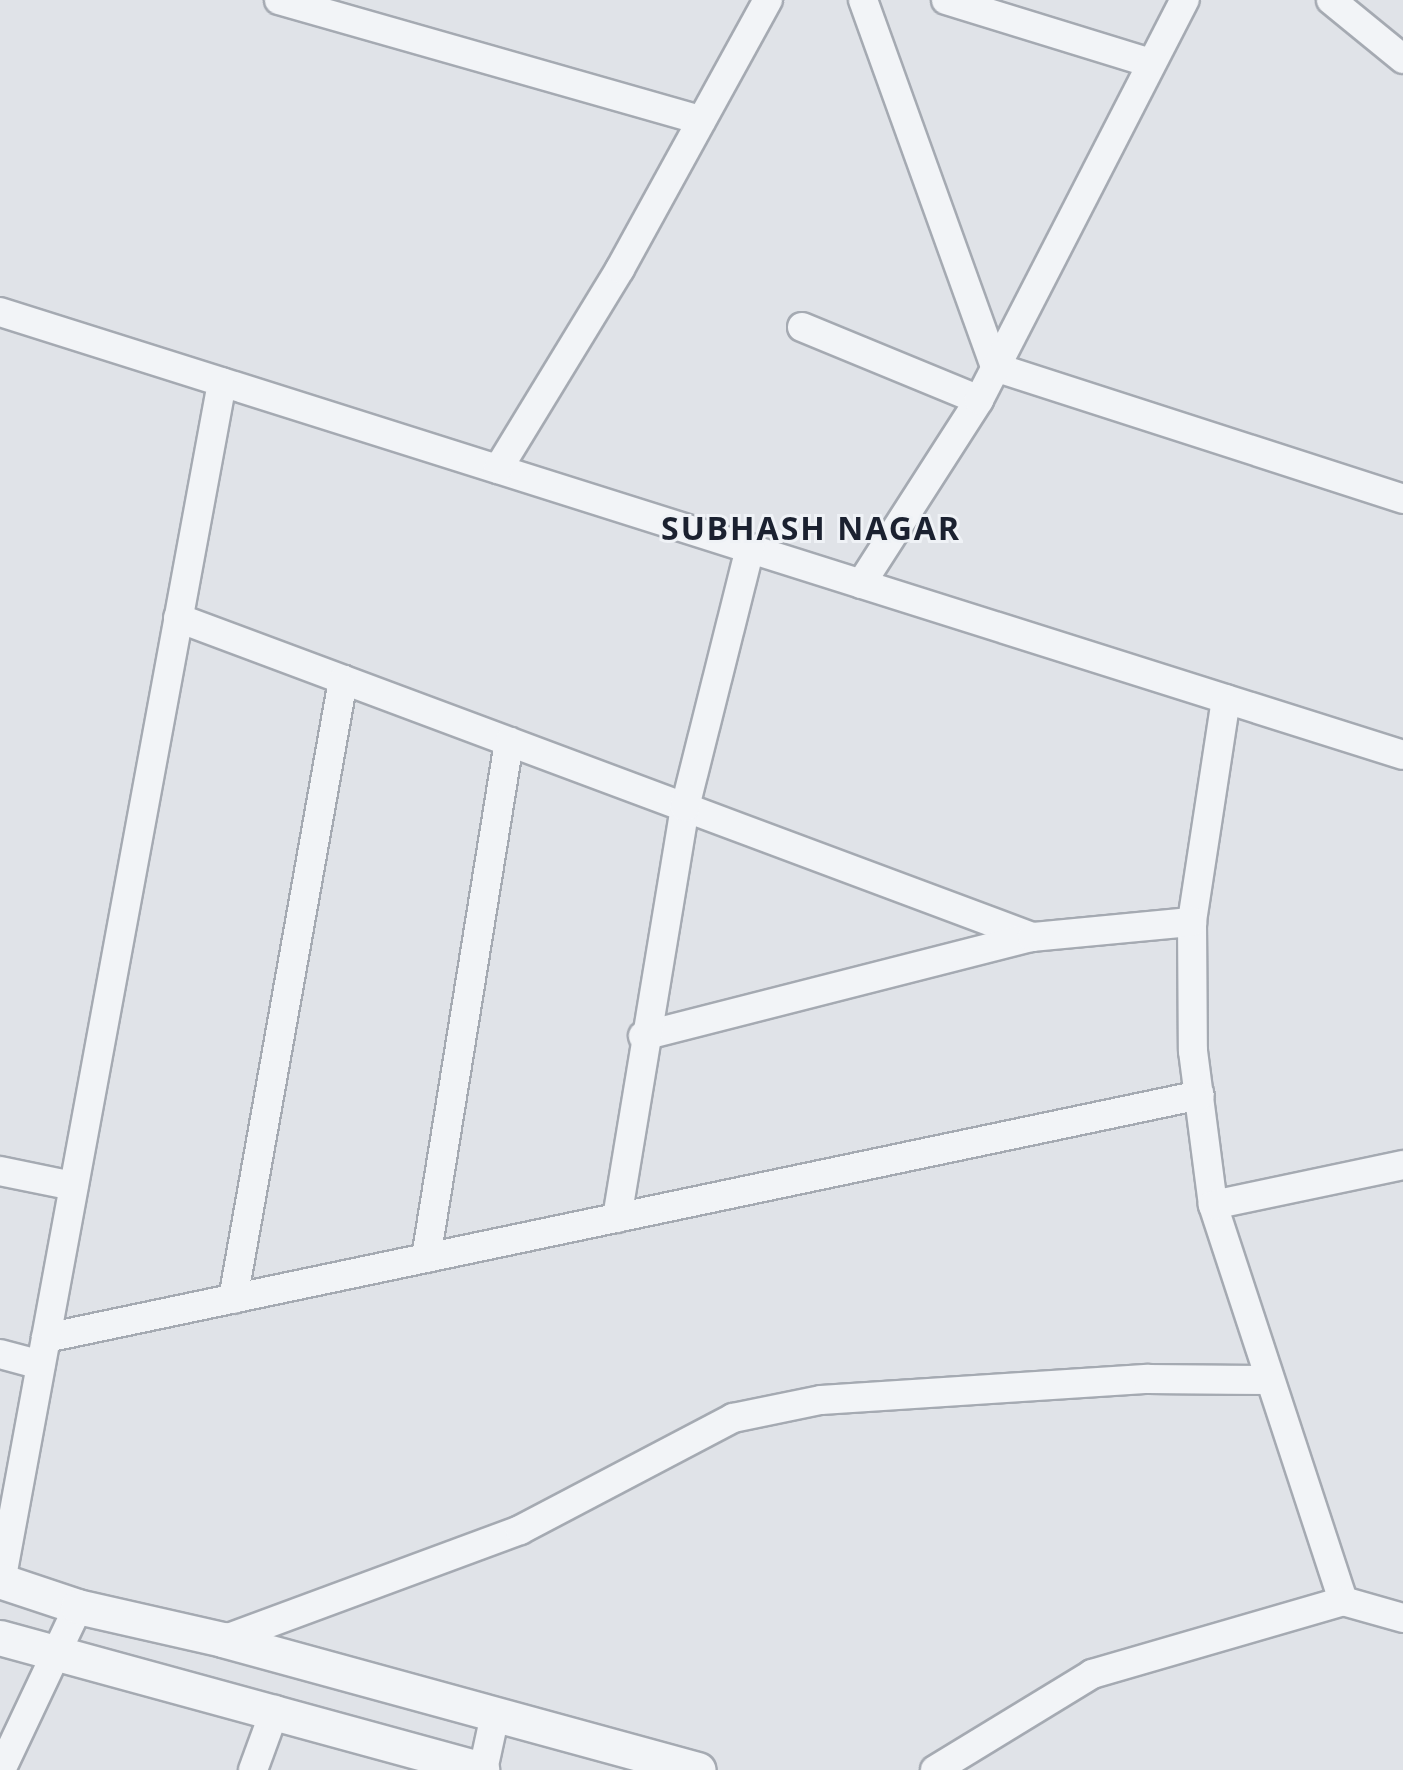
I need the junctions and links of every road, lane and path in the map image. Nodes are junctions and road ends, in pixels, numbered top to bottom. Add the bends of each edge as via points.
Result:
1 (279, 0) edge
2 (768, 0) edge
3 (863, 0) edge
4 (946, 0) edge
5 (1185, 0) edge
6 (1331, 0) edge
7 (1403, 59) edge
8 (1151, 63) junction
9 (701, 120) junction
10 (0, 312) edge
11 (802, 327) dead end
12 (995, 367) junction
13 (222, 382) junction
14 (979, 400) junction
15 (498, 469) junction
16 (1403, 499) edge
17 (750, 548) junction
18 (861, 584) junction
19 (178, 618) junction
20 (343, 680) junction
21 (1226, 699) junction
22 (509, 742) junction
23 (1403, 755) edge
24 (685, 807) junction
25 (1192, 922) junction
26 (1032, 937) junction
27 (643, 1036) junction
28 (1200, 1095) junction
29 (1403, 1165) edge
30 (0, 1171) edge
31 (73, 1186) junction
32 (1213, 1205) junction
33 (617, 1218) junction
34 (426, 1258) junction
35 (233, 1299) junction
36 (43, 1352) junction
37 (0, 1354) edge
38 (1267, 1380) junction
39 (0, 1582) edge
40 (1343, 1601) junction
41 (78, 1607) junction
42 (1403, 1618) edge
43 (0, 1638) edge
44 (223, 1640) junction
45 (55, 1654) junction
46 (275, 1710) junction
47 (495, 1715) junction
48 (1, 1770) edge
49 (253, 1770) edge
50 (483, 1770) edge
51 (699, 1770) edge
52 (935, 1770) edge

1 - 9 street
2 - 9 street
3 - 12 street
4 - 8 street
5 - 8 street
6 - 7 street
8 - 12 street
9 - 15 street via 620,269
10 - 13 street
11 - 14 street
12 - 14 street
12 - 16 street
13 - 15 street
13 - 19 street
14 - 18 street
15 - 17 street
17 - 18 street
17 - 24 street
18 - 21 street
19 - 20 street
19 - 31 street
20 - 22 street
20 - 35 street
21 - 23 street
21 - 25 street
22 - 24 street
22 - 34 street
24 - 26 street
24 - 27 street
25 - 26 street
25 - 28 street via 1193,1051
26 - 27 street
27 - 33 street
28 - 32 street
28 - 33 street
29 - 32 street
30 - 31 street
31 - 36 street
32 - 38 street
33 - 34 street
34 - 35 street
35 - 36 street
36 - 37 street
36 - 39 street
38 - 40 street
38 - 44 street via 1148,1379 821,1400 733,1418 520,1530
39 - 41 street
40 - 42 street
40 - 52 street via 1092,1674
41 - 44 street
41 - 45 street
43 - 45 street
44 - 47 street
45 - 46 street
45 - 48 street
46 - 49 street
46 - 50 street
47 - 50 street
47 - 51 street

